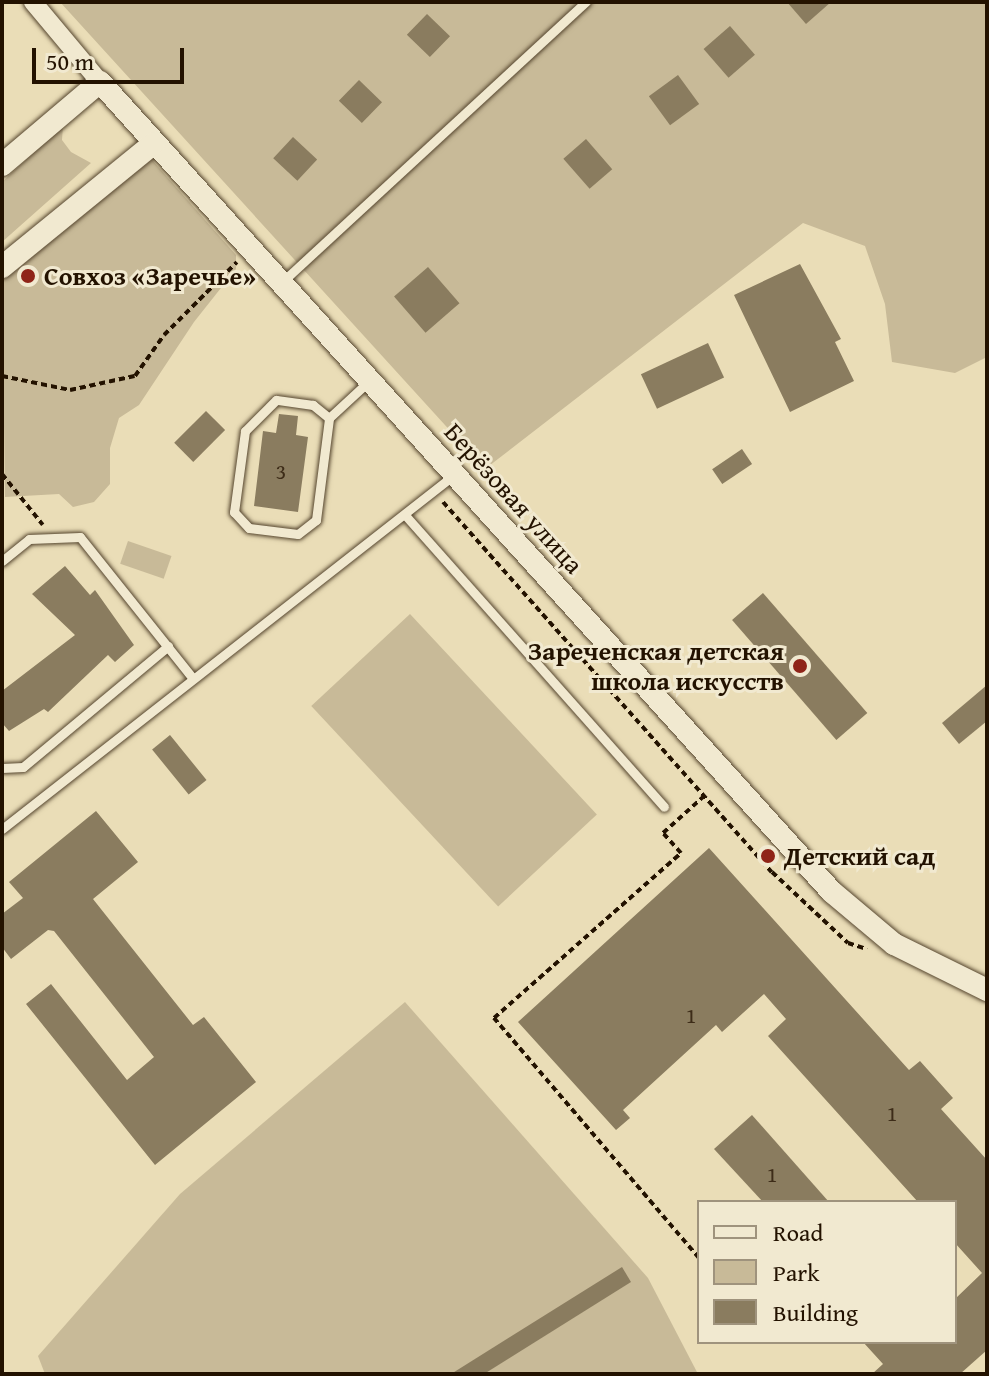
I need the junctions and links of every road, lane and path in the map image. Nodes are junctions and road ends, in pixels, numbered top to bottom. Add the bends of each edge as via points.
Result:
1 (33, 2) edge
2 (586, 2) edge
3 (100, 82) junction
4 (154, 143) junction
5 (2, 165) edge
6 (242, 258) dead end
7 (2, 267) edge
8 (281, 283) junction
9 (2, 376) edge
10 (370, 380) junction
11 (329, 418) junction
12 (2, 474) edge
13 (455, 474) junction
14 (405, 515) junction
15 (80, 537) junction
16 (2, 561) edge
17 (168, 646) junction
18 (191, 676) junction
19 (2, 768) edge
20 (703, 797) dead end
21 (664, 807) dead end
22 (2, 829) edge
23 (987, 990) edge
24 (697, 1256) edge

1 - 3 street, Берёзовая улица
2 - 8 lane
3 - 4 street, Берёзовая улица
3 - 5 street
4 - 7 street
4 - 8 street, Берёзовая улица
6 - 9 path via 164,335 135,376 70,390
8 - 10 street, Берёзовая улица
10 - 11 lane
10 - 13 street, Берёзовая улица
11 - 11 lane via 316,520 298,534 249,528 234,512 245,431 276,400 313,405
12 - 15 path via 44,526
13 - 14 lane
13 - 23 street, Берёзовая улица via 832,892 894,944
14 - 18 lane
14 - 21 lane
15 - 16 lane via 29,539
15 - 17 lane
17 - 18 lane
17 - 19 lane via 23,767
18 - 22 lane
20 - 24 path via 663,833 681,853 494,1018

